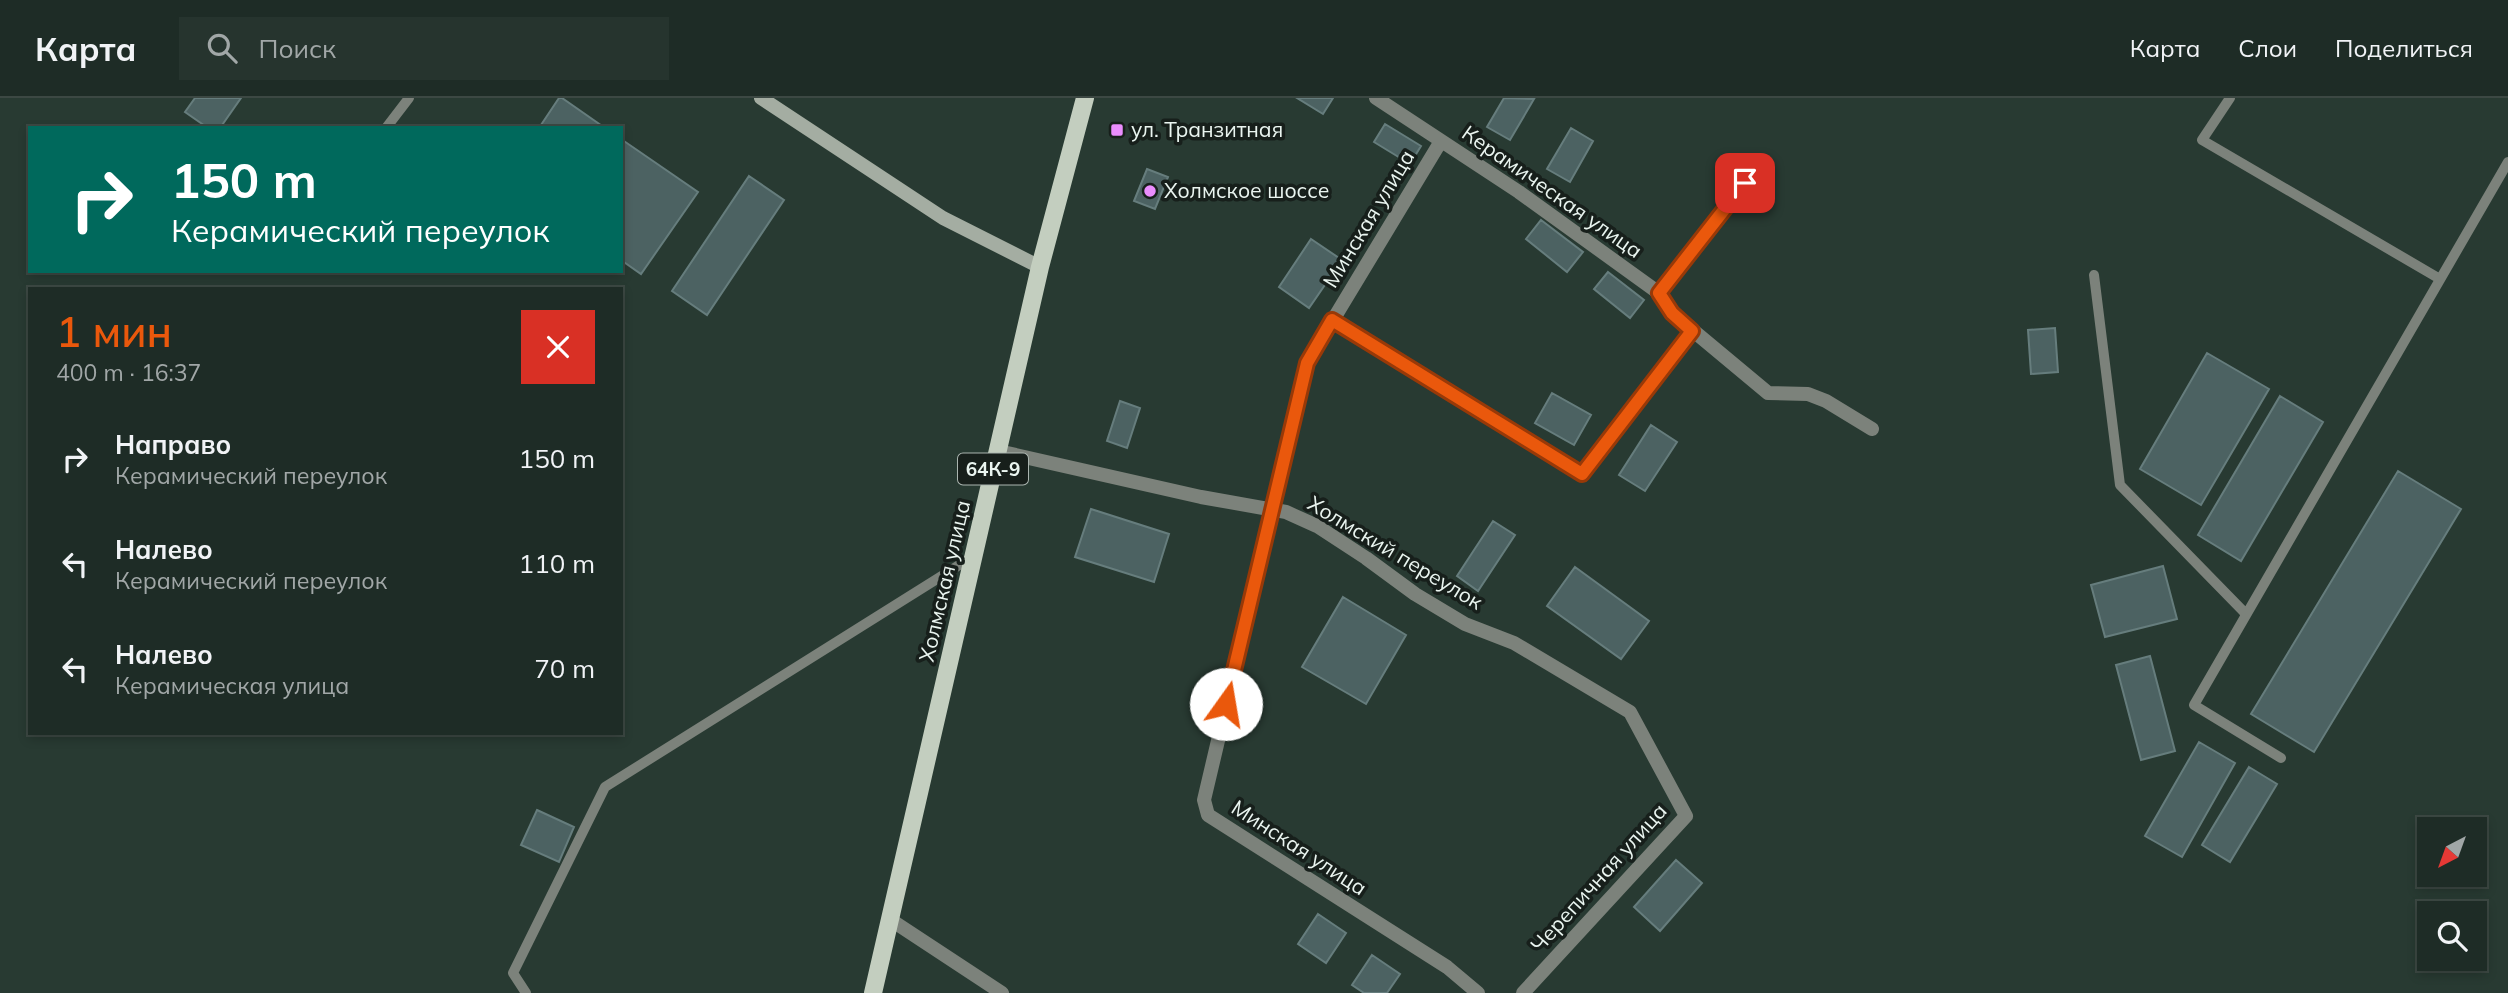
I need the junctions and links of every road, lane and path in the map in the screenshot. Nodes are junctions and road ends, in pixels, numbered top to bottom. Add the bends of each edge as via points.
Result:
1 (409, 98) edge
2 (761, 98) edge
3 (1085, 98) edge
4 (1376, 98) edge
5 (2230, 98) edge
6 (388, 126) edge
7 (1441, 141) junction
8 (2508, 162) edge
9 (1745, 183) dead end
10 (1040, 267) junction
11 (2094, 275) dead end
12 (2440, 279) junction
13 (1659, 293) junction
14 (1332, 320) junction
15 (1692, 331) junction
16 (1872, 429) dead end
17 (998, 450) junction
18 (1271, 509) junction
19 (974, 557) junction
20 (2246, 614) junction
21 (1630, 712) joint
22 (2281, 758) dead end
23 (891, 920) junction
24 (526, 993) edge
25 (873, 993) edge
26 (1002, 993) edge
27 (1478, 993) edge
28 (1523, 993) edge

1 - 6 lane
2 - 10 main road via 943,218
3 - 10 main road, Холмская улица / 64К-9
4 - 7 street, Керамическая улица
5 - 12 lane via 2202,140
7 - 13 street, Керамическая улица
7 - 14 street, Минская улица
8 - 12 lane
9 - 13 lane
10 - 17 main road, Холмская улица / 64К-9
11 - 20 lane via 2120,485
12 - 20 lane
13 - 15 street, Керамическая улица
14 - 15 street via 1582,474
14 - 18 street, Минская улица via 1307,363
15 - 16 street, Керамическая улица via 1768,393 1808,394
17 - 18 street, Холмский переулок
17 - 19 main road, Холмская улица / 64К-9
18 - 21 street, Холмский переулок via 1317,526 1465,624 1514,643
18 - 27 street, Минская улица via 1204,800 1208,815 1447,967
19 - 23 main road, Холмская улица / 64К-9
19 - 24 lane via 605,787 513,973
20 - 22 lane via 2194,705
21 - 28 street, Черепичная улица via 1686,816
23 - 25 main road, Холмская улица / 64К-9
23 - 26 street

